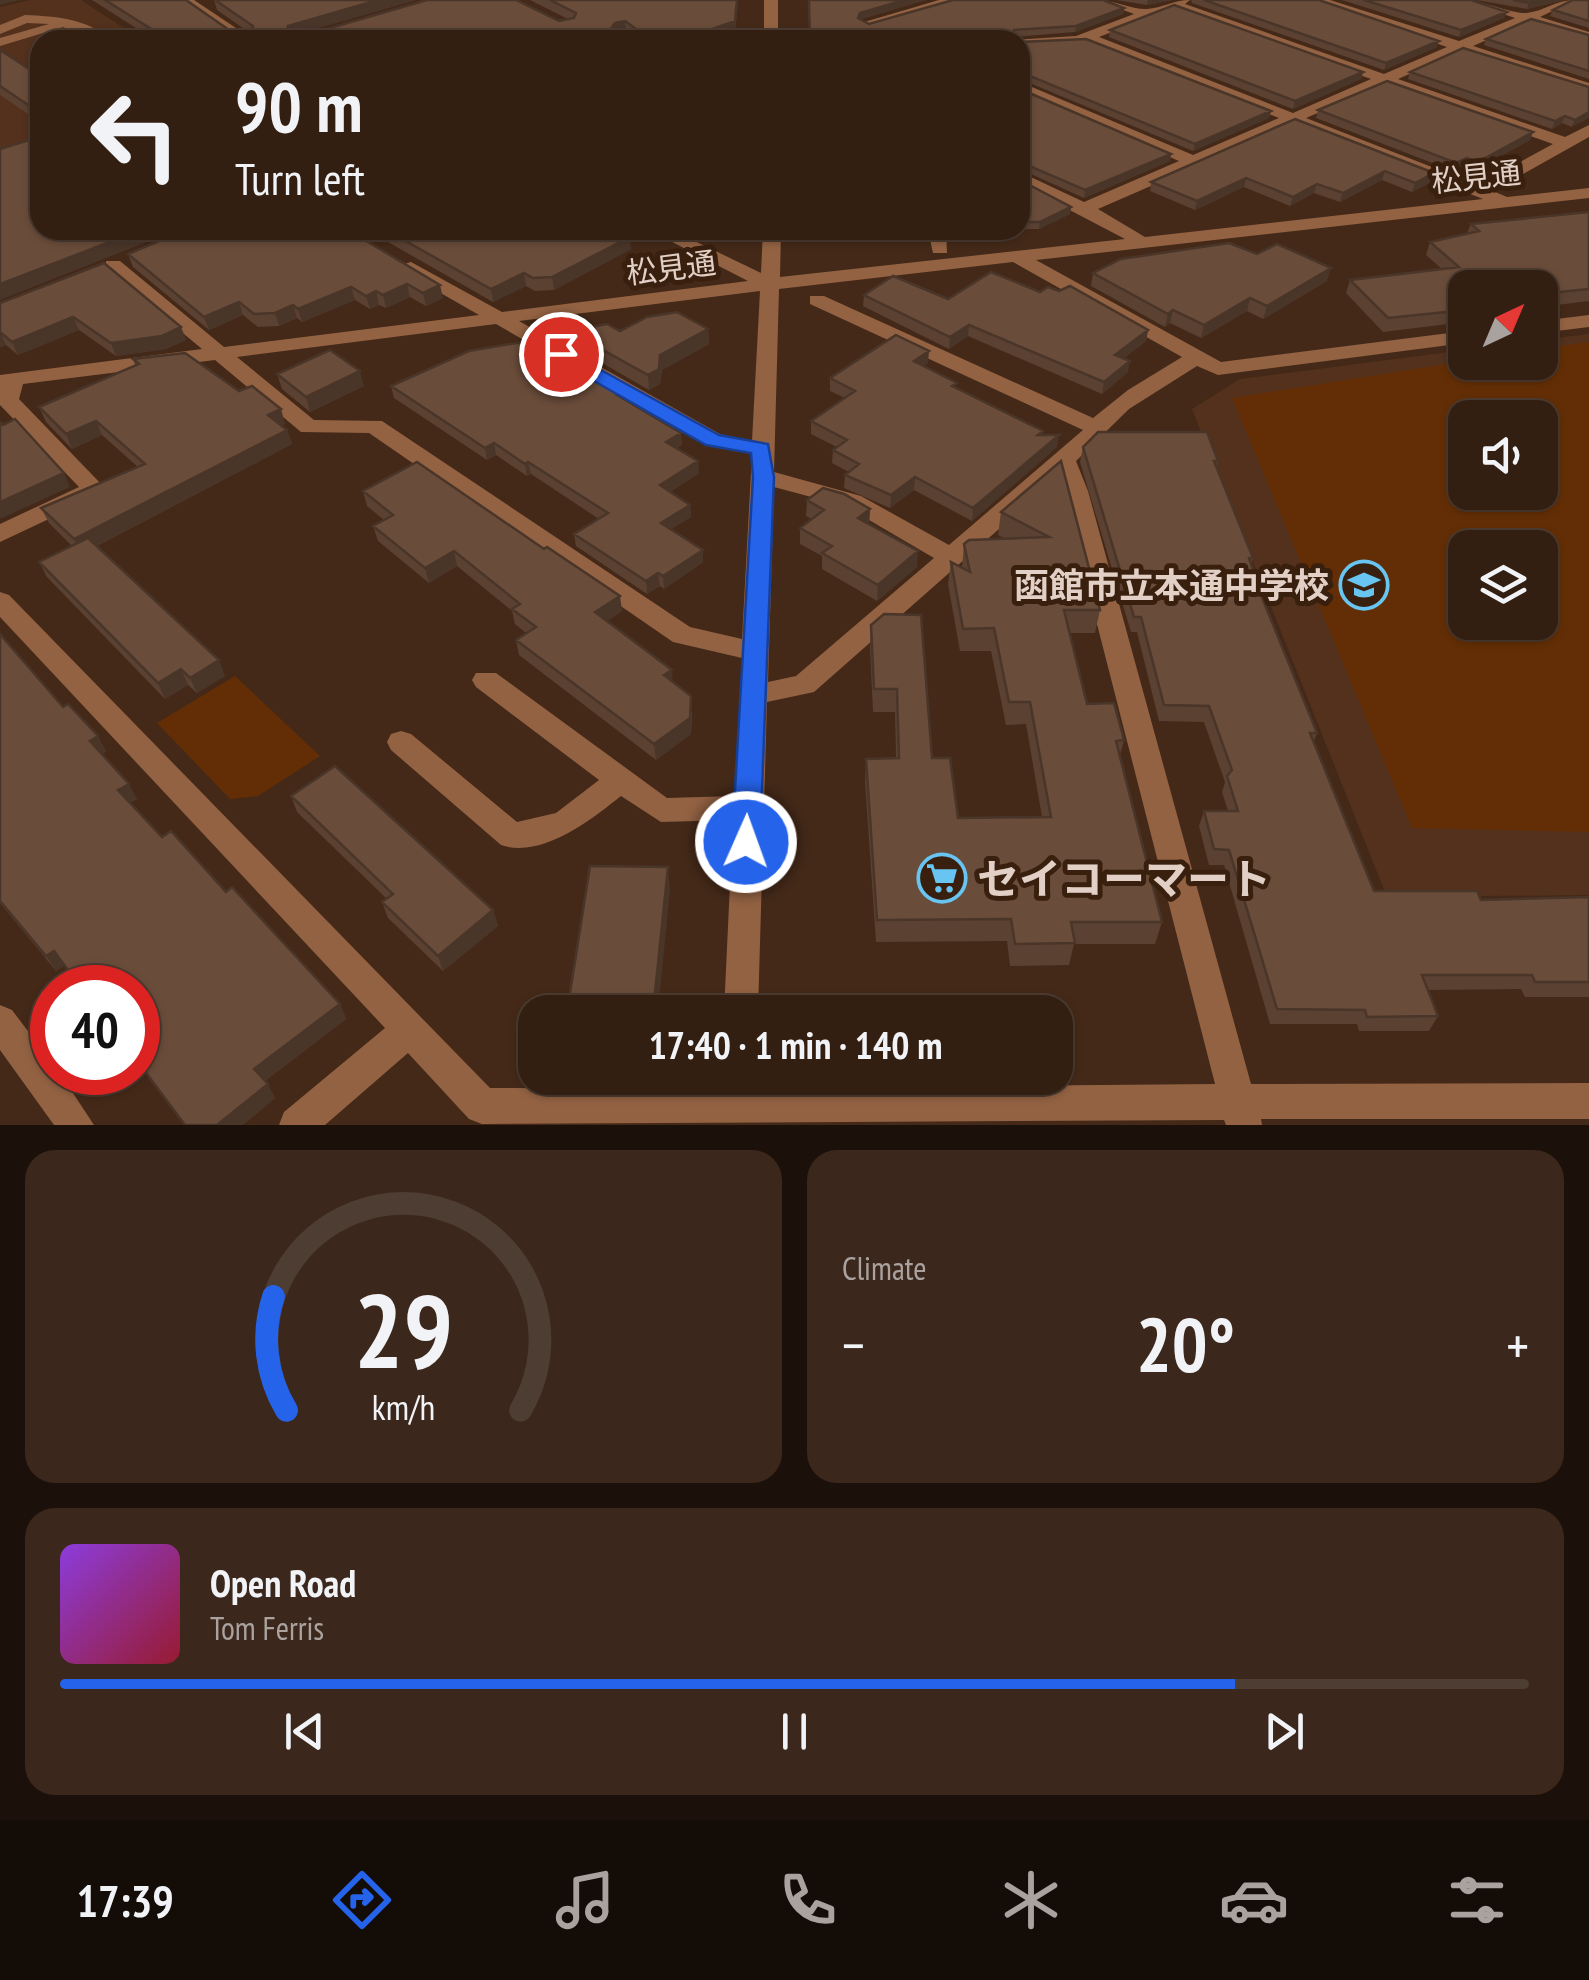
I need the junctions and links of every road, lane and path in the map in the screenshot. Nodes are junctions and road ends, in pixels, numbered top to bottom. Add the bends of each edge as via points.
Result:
1 (771, 0) edge
2 (954, 0) edge
3 (1103, 0) edge
4 (1316, 0) edge
5 (1469, 0) edge
6 (1568, 0) edge
7 (1178, 2) edge
8 (199, 4) edge
9 (1147, 14) junction
10 (1527, 18) junction
11 (55, 20) junction
12 (868, 22) edge
13 (0, 30) edge
14 (51, 30) edge
15 (90, 30) edge
16 (234, 30) edge
17 (771, 30) edge
18 (1589, 36) edge
19 (1086, 37) junction
20 (30, 39) edge
21 (1030, 41) edge
22 (0, 42) edge
23 (1460, 46) junction
24 (1385, 79) junction
25 (1589, 88) edge
26 (1030, 90) edge
27 (1294, 117) junction
28 (1589, 130) edge
29 (1566, 143) junction
30 (1192, 161) junction
31 (1030, 182) edge
32 (1482, 190) junction
33 (1589, 193) edge
34 (1506, 202) junction
35 (1084, 208) junction
36 (679, 240) edge
37 (772, 240) edge
38 (1141, 243) junction
39 (1016, 257) junction
40 (397, 260) edge
41 (113, 265) edge
42 (770, 284) junction
43 (817, 300) dead end
44 (500, 319) junction
45 (1589, 321) edge
46 (1558, 325) edge
47 (1448, 339) edge
48 (224, 354) junction
49 (1196, 358) junction
50 (6, 381) edge
51 (1095, 427) junction
52 (761, 449) junction
53 (1064, 460) junction
54 (764, 477) junction
55 (0, 534) edge
56 (953, 558) junction
57 (0, 601) edge
58 (754, 651) junction
59 (486, 680) dead end
60 (752, 696) junction
61 (401, 742) dead end
62 (621, 780) junction
63 (748, 808) junction
64 (742, 995) edge
65 (0, 1021) edge
66 (410, 1029) junction
67 (1589, 1100) edge
68 (737, 1103) edge
69 (1240, 1112) edge
70 (76, 1125) edge
71 (297, 1125) edge

1 - 17 street
2 - 12 street
3 - 9 street
4 - 23 street
5 - 10 street
6 - 10 street
7 - 9 street
7 - 24 street
8 - 16 street
9 - 19 street
10 - 18 street
10 - 23 street
11 - 13 street via 25,19
11 - 14 street
11 - 15 street
19 - 21 street
19 - 27 street
20 - 22 street
23 - 24 street
23 - 25 street
24 - 27 street
24 - 29 street
26 - 30 street
27 - 30 street
27 - 32 street
28 - 29 street
29 - 32 street
30 - 35 street
31 - 35 street
32 - 34 street
33 - 34 street, 松見通
34 - 38 street, 松見通
35 - 38 street
36 - 42 street
37 - 42 street
38 - 39 street, 松見通
39 - 42 street, 松見通
39 - 49 street
40 - 44 street
41 - 48 street
42 - 44 street, 松見通
42 - 52 street
43 - 51 street
44 - 48 street, 松見通
44 - 52 street via 713,440
45 - 46 street
47 - 49 street via 1218,369
48 - 50 street, 松見通
48 - 58 street via 309,427 374,426 682,634
49 - 51 street
50 - 55 street via 8,400 94,490
51 - 53 street
52 - 54 street
53 - 56 street
53 - 69 street
54 - 56 street via 853,501
54 - 58 street
56 - 60 street via 804,685
57 - 66 street
58 - 60 street
59 - 62 street
60 - 63 street
61 - 62 street via 512,836 565,822
62 - 63 street via 662,810
63 - 64 street
65 - 70 street
66 - 68 street via 482,1106
66 - 71 street
67 - 69 street
68 - 69 street

